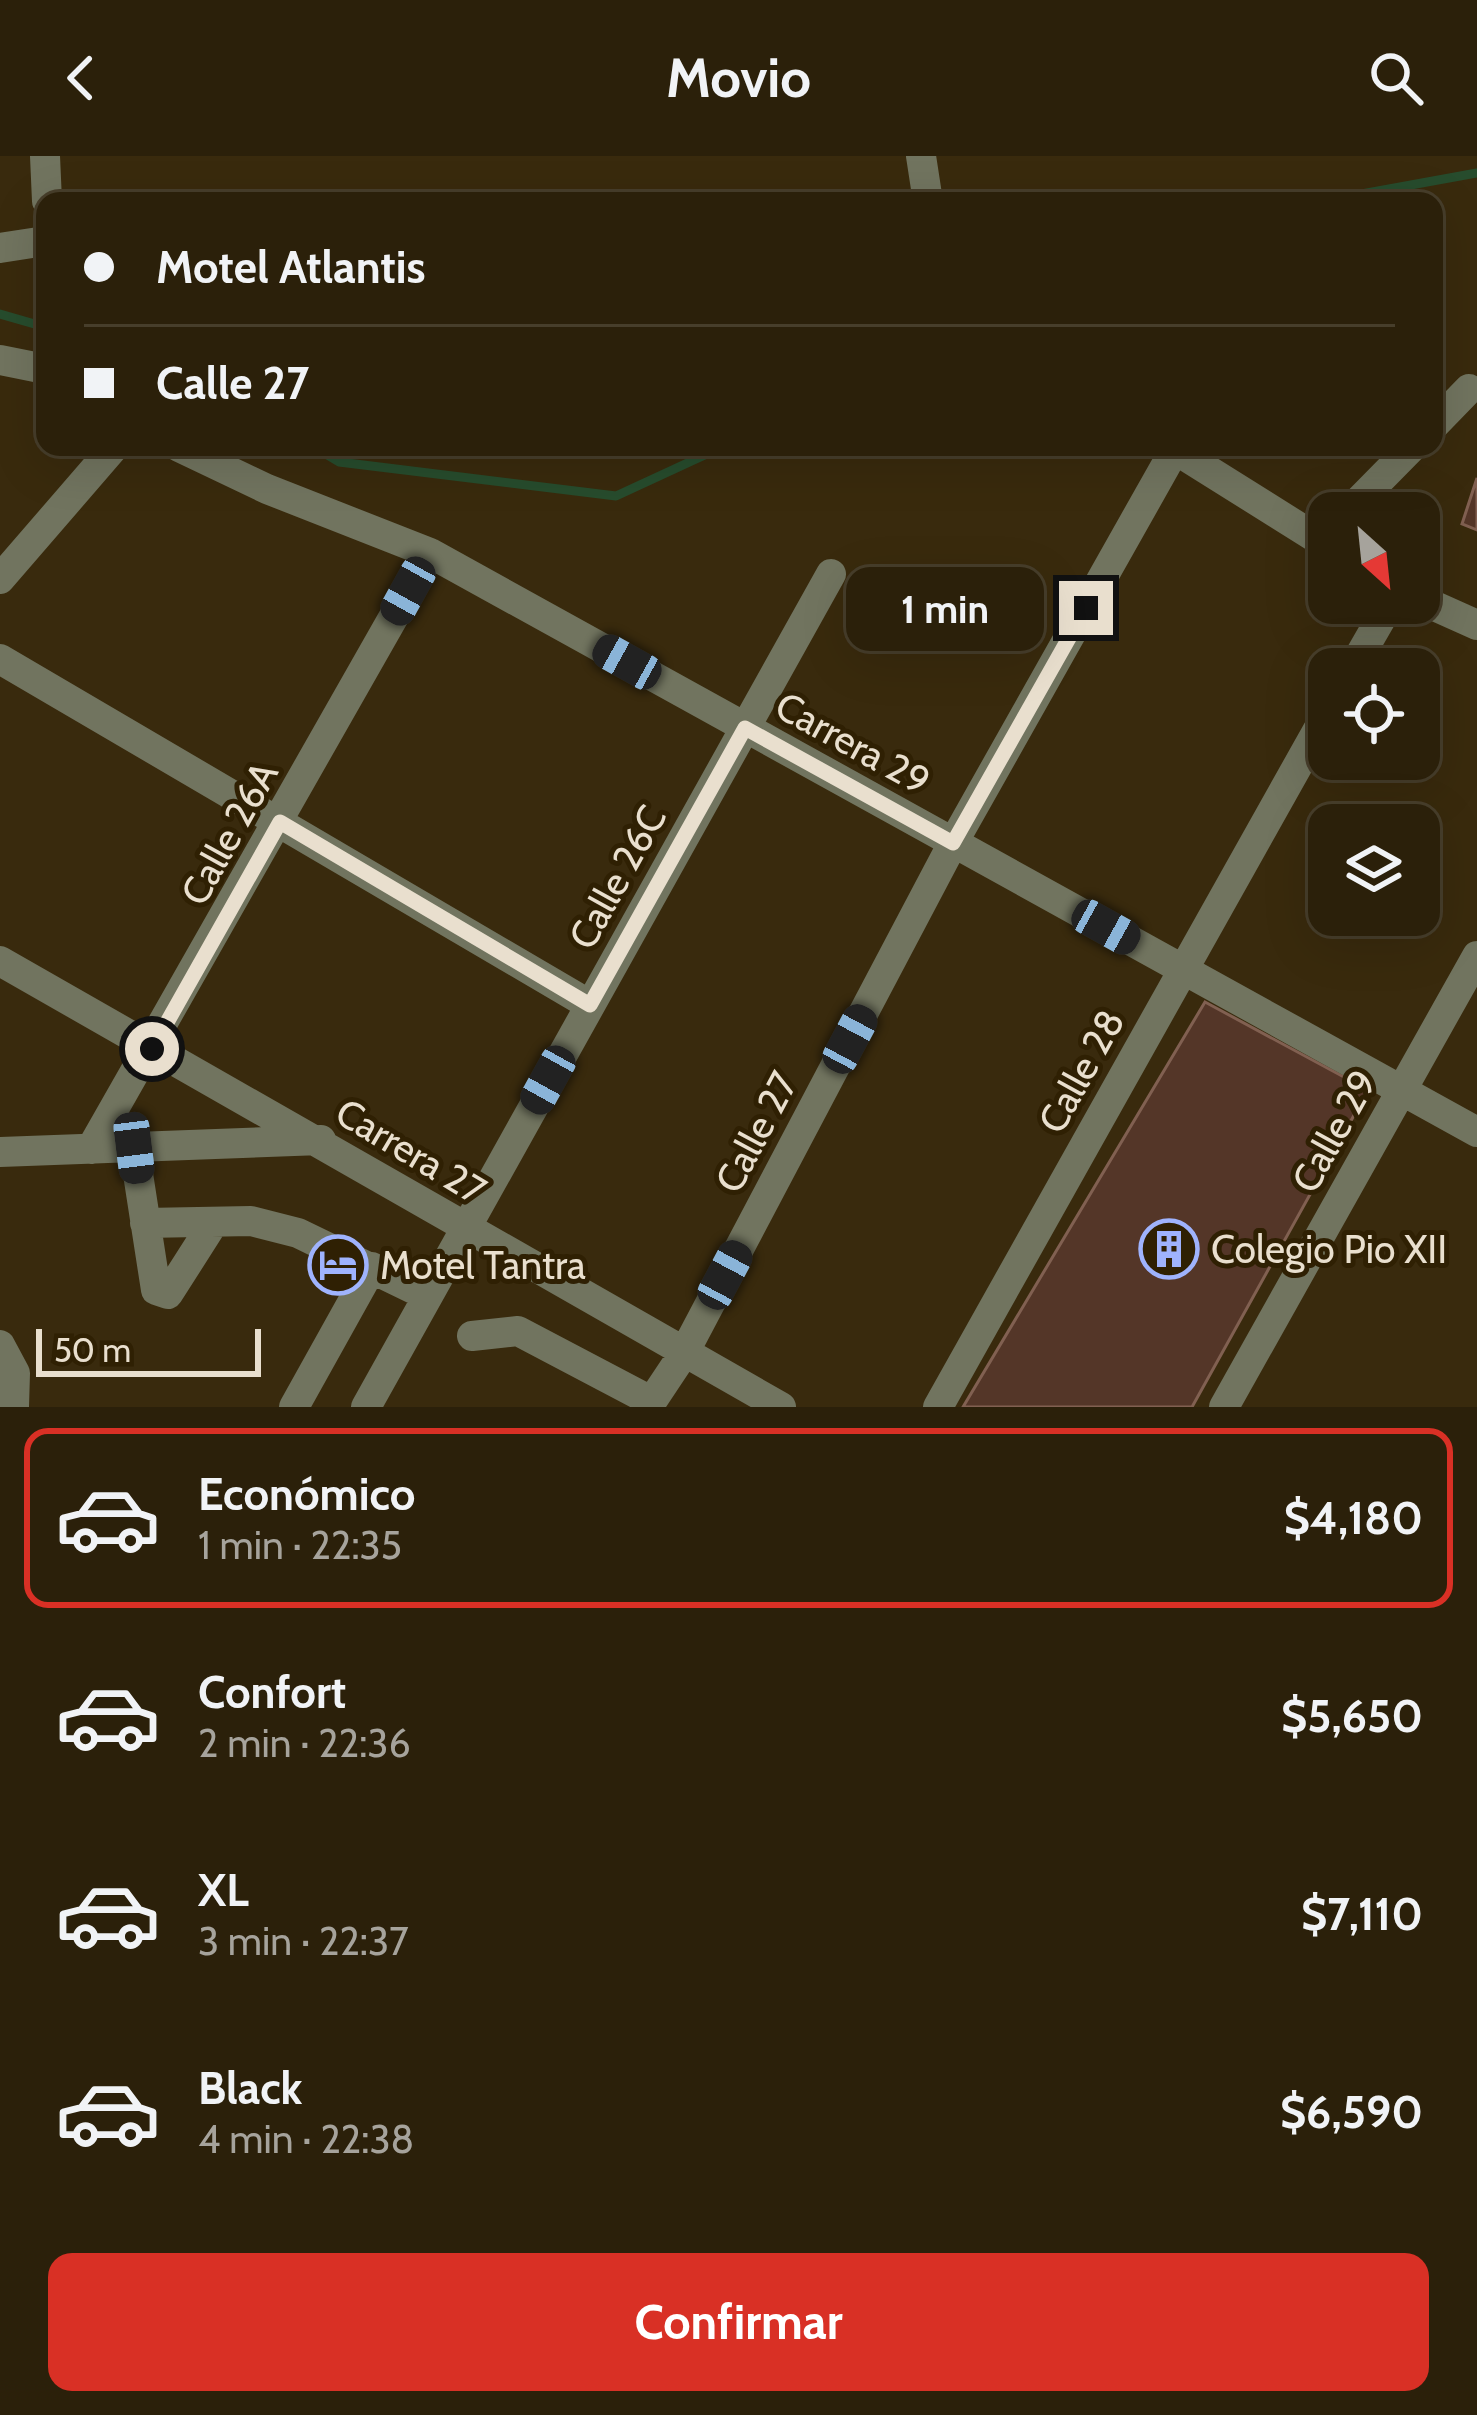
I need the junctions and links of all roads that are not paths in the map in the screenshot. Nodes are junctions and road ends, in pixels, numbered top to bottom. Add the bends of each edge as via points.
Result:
1 (45, 156) edge
2 (921, 156) edge
3 (47, 192) edge
4 (927, 192) edge
5 (36, 242) edge
6 (0, 248) edge
7 (0, 360) edge
8 (36, 367) edge
9 (1469, 389) dead end
10 (1443, 415) edge
11 (106, 456) edge
12 (198, 456) edge
13 (1168, 456) edge
14 (1184, 456) edge
15 (1403, 456) edge
16 (1368, 492) edge
17 (1308, 528) edge
18 (430, 553) junction
19 (831, 574) dead end
20 (0, 579) edge
21 (1440, 608) edge
22 (1477, 625) edge
23 (0, 659) edge
24 (745, 728) junction
25 (1308, 747) edge
26 (280, 822) junction
27 (953, 843) junction
28 (1477, 956) edge
29 (0, 961) edge
30 (1183, 969) junction
31 (590, 1005) junction
32 (152, 1049) junction
33 (1402, 1090) junction
34 (1477, 1132) edge
35 (321, 1141) junction
36 (134, 1148) junction
37 (92, 1149) junction
38 (0, 1152) edge
39 (145, 1223) junction
40 (212, 1225) junction
41 (464, 1230) junction
42 (372, 1267) junction
43 (428, 1296) junction
44 (472, 1336) dead end
45 (0, 1345) edge
46 (684, 1353) junction
47 (650, 1404) edge
48 (14, 1407) edge
49 (294, 1407) edge
50 (365, 1407) edge
51 (781, 1407) edge
52 (938, 1407) edge
53 (1224, 1407) edge

1 - 3 street
2 - 4 street
5 - 6 street
7 - 8 street
9 - 10 street
11 - 20 street
12 - 18 street, Carrera 29
13 - 27 street, Calle 27
14 - 17 street
15 - 16 street
18 - 24 street, Carrera 29
18 - 26 street, Calle 26A
19 - 24 street, Calle 26C
21 - 22 street
23 - 26 street
24 - 27 street, Carrera 29
24 - 31 street, Calle 26C
25 - 30 street, Calle 28
26 - 31 street
26 - 32 street, Calle 26A
27 - 30 street, Carrera 29
27 - 46 street, Calle 27
28 - 33 street, Calle 29
29 - 32 street, Carrera 27
30 - 33 street, Carrera 29
30 - 52 street, Calle 28
31 - 41 street, Calle 26C
32 - 35 street, Carrera 27
32 - 37 street, Calle 26A
33 - 34 street, Carrera 29
33 - 53 street, Calle 29
35 - 36 street
35 - 41 street, Carrera 27
36 - 37 street
36 - 39 street
37 - 38 street
39 - 40 street
39 - 40 street via 156,1290 168,1294
40 - 42 street via 251,1221 298,1233
41 - 43 street, Calle 26C
41 - 46 street, Carrera 27
42 - 43 street
42 - 49 street
43 - 50 street, Calle 26C
44 - 47 street via 518,1331
45 - 48 street via 15,1373
46 - 47 street, Calle 27
46 - 51 street, Carrera 27

